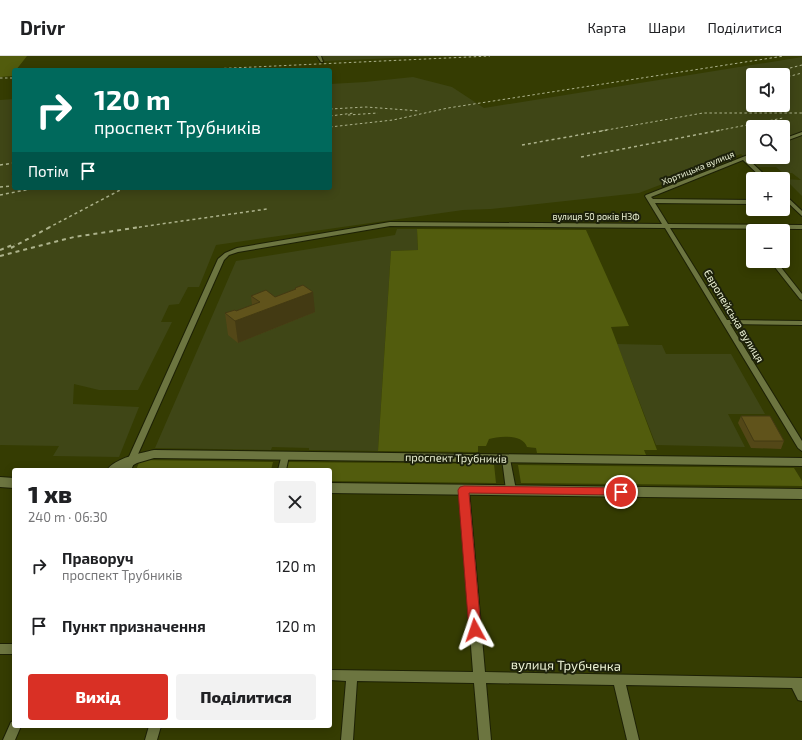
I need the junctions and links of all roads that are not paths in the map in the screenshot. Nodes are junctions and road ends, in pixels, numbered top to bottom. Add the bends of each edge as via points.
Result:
1 (319, 56) edge
2 (322, 61) dead end
3 (802, 133) edge
4 (790, 138) edge
5 (744, 158) joint
6 (759, 172) edge
7 (650, 199) junction
8 (746, 202) edge
9 (791, 202) edge
10 (802, 214) edge
11 (666, 226) junction
12 (746, 227) edge
13 (790, 227) edge
14 (802, 227) edge
15 (778, 268) edge
16 (802, 298) edge
17 (726, 322) junction
18 (802, 323) edge
19 (802, 448) edge
20 (285, 456) junction
21 (506, 458) junction
22 (802, 462) edge
23 (130, 465) edge
24 (120, 468) edge
25 (282, 468) edge
26 (0, 482) edge
27 (12, 483) edge
28 (332, 488) edge
29 (464, 490) junction
30 (511, 490) junction
31 (802, 494) edge
32 (0, 649) edge
33 (12, 650) edge
34 (332, 675) edge
35 (352, 675) junction
36 (479, 677) junction
37 (619, 680) junction
38 (799, 683) edge
39 (802, 696) edge
40 (14, 728) edge
41 (154, 728) edge
42 (9, 740) edge
43 (151, 740) edge
44 (347, 740) edge
45 (484, 740) edge
46 (633, 740) edge

1 - 2 street
3 - 4 street
5 - 6 street
5 - 7 street, Хортицька вулиця
7 - 8 street
7 - 11 street, Європейська вулиця
9 - 10 street
11 - 12 street, вулиця 50 років НЗФ
11 - 17 street, Європейська вулиця
11 - 23 street, вулиця 50 років НЗФ via 390,224 246,248 227,254 221,259
13 - 14 street, вулиця 50 років НЗФ
15 - 16 street
17 - 18 street
17 - 19 street, Європейська вулиця
20 - 21 main road, проспект Трубників
20 - 23 main road, проспект Трубників via 154,454
20 - 25 street
21 - 22 main road, проспект Трубників
21 - 30 street
23 - 24 main road, проспект Трубників
26 - 27 main road
28 - 29 main road
29 - 30 main road
29 - 36 street
30 - 31 main road
32 - 33 street
34 - 35 street, вулиця Трубченка
35 - 36 street, вулиця Трубченка
35 - 44 street
36 - 37 street, вулиця Трубченка
36 - 45 street
37 - 38 street, вулиця Трубченка
37 - 46 street
38 - 39 street
40 - 42 street
41 - 43 street

